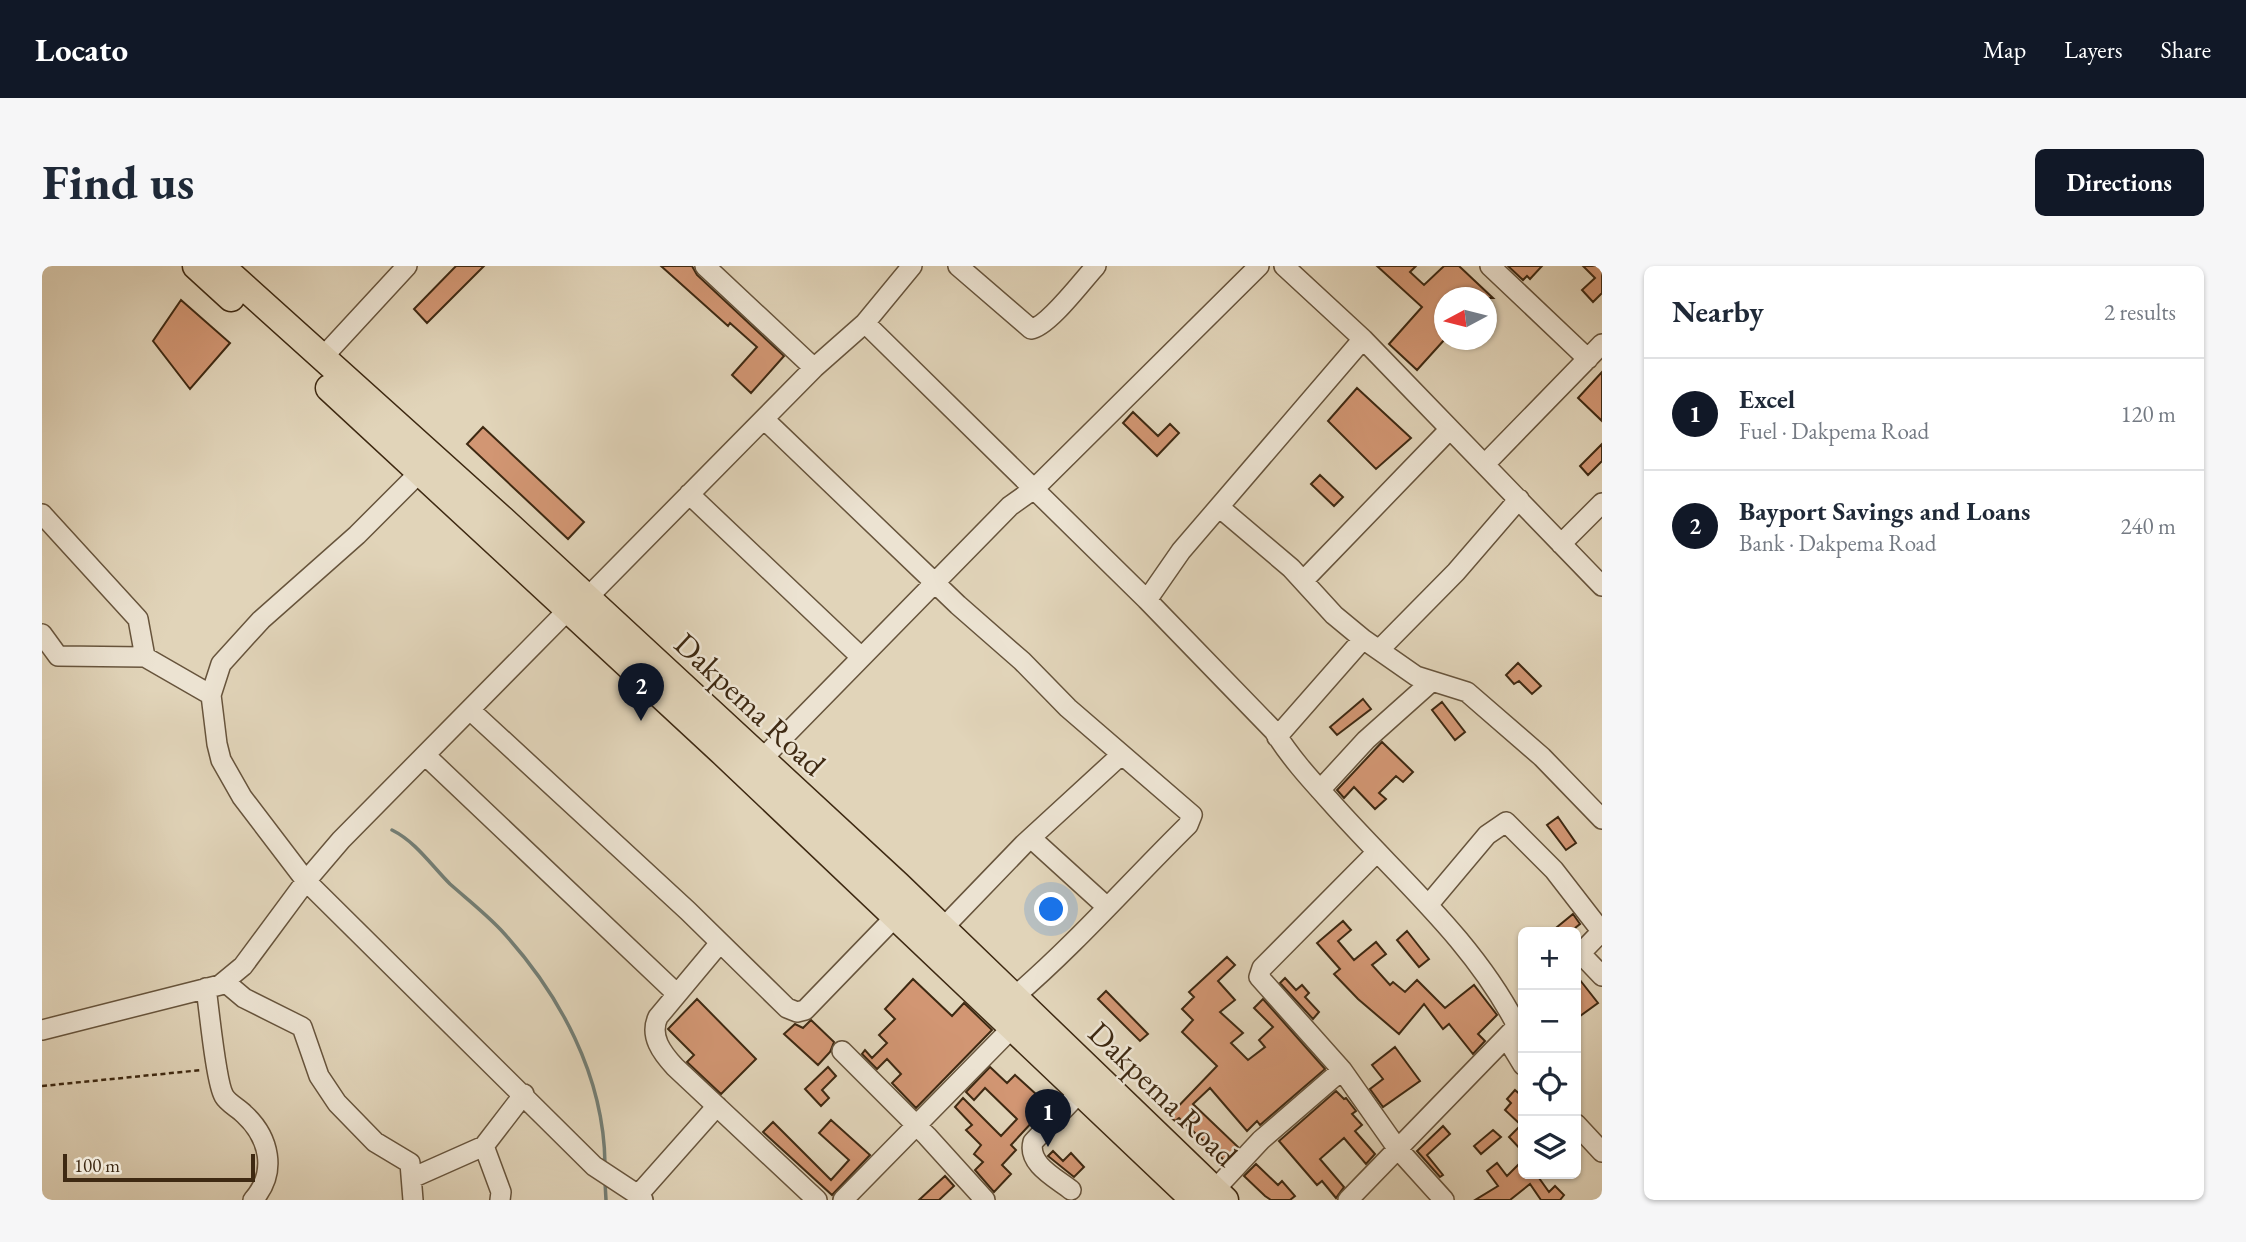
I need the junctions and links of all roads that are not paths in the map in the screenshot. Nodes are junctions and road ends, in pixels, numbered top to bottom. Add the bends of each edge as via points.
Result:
1 (196, 266) edge
2 (221, 266) edge
3 (407, 266) edge
4 (705, 266) edge
5 (912, 266) edge
6 (958, 266) edge
7 (1096, 266) edge
8 (1259, 266) edge
9 (1284, 266) edge
10 (1489, 266) edge
11 (865, 323) junction
12 (1363, 340) junction
13 (1602, 344) edge
14 (321, 358) junction
15 (1588, 359) junction
16 (814, 368) junction
17 (765, 420) junction
18 (1450, 429) junction
19 (1485, 464) junction
20 (420, 472) junction
21 (1034, 489) junction
22 (689, 494) junction
23 (1519, 499) junction
24 (1602, 503) edge
25 (1219, 507) junction
26 (42, 514) edge
27 (1561, 544) junction
28 (1304, 580) junction
29 (934, 581) junction
30 (1602, 586) edge
31 (1147, 600) junction
32 (578, 604) junction
33 (42, 634) edge
34 (1371, 644) junction
35 (145, 657) junction
36 (860, 657) junction
37 (1431, 682) junction
38 (211, 695) junction
39 (470, 710) junction
40 (1278, 737) junction
41 (425, 755) junction
42 (1121, 755) junction
43 (761, 760) junction
44 (1320, 790) junction
45 (1602, 819) edge
46 (1031, 838) junction
47 (1376, 853) junction
48 (306, 880) junction
49 (1429, 904) junction
50 (1107, 907) junction
51 (896, 916) junction
52 (943, 928) junction
53 (1602, 932) edge
54 (719, 944) junction
55 (1581, 953) edge
56 (1581, 958) edge
57 (1602, 976) edge
58 (215, 985) junction
59 (677, 994) junction
60 (1014, 997) junction
61 (1518, 1015) edge
62 (1518, 1020) edge
63 (1518, 1022) edge
64 (1012, 1028) junction
65 (42, 1030) edge
66 (842, 1051) dead end
67 (1518, 1057) edge
68 (1342, 1069) junction
69 (1079, 1093) junction
70 (524, 1094) junction
71 (717, 1106) junction
72 (916, 1124) junction
73 (1581, 1129) edge
74 (484, 1146) junction
75 (1397, 1148) junction
76 (1602, 1152) edge
77 (412, 1178) junction
78 (1071, 1190) dead end
79 (634, 1193) edge
80 (1210, 1197) edge
81 (253, 1200) edge
82 (413, 1200) edge
83 (500, 1200) edge
84 (817, 1200) edge
85 (843, 1200) edge
86 (985, 1200) edge
87 (1348, 1200) edge
88 (1444, 1200) edge

1 - 20 highway, Dakpema Road
2 - 14 highway, Dakpema Road
3 - 14 street
4 - 16 street
5 - 11 street
6 - 7 street via 1031,328 1037,328
8 - 21 street
9 - 12 street
10 - 15 street
11 - 16 street
11 - 21 street
12 - 18 street
12 - 25 street
13 - 15 street
14 - 32 highway, Dakpema Road
15 - 19 street
16 - 17 street
17 - 22 street
17 - 29 street
18 - 19 street
18 - 28 street
19 - 23 street
20 - 32 highway, Dakpema Road
20 - 38 street via 261,620 221,664
21 - 29 street via 1010,506
21 - 31 street
22 - 32 street
22 - 36 street
23 - 27 street
23 - 34 street via 1456,572
24 - 27 street
25 - 28 street
25 - 31 street
26 - 35 street via 138,619
27 - 30 street
28 - 34 street via 1334,615
29 - 36 street
29 - 42 street
31 - 40 street
32 - 39 street
32 - 43 highway, Dakpema Road
32 - 51 highway, Dakpema Road
33 - 35 street via 58,656
34 - 37 street
34 - 40 street
35 - 38 street
36 - 43 street
37 - 44 street via 1366,740
37 - 45 street via 1467,692 1542,757
38 - 48 street via 217,744 229,777
39 - 41 street
39 - 54 street
40 - 44 street via 1287,754
41 - 48 street
41 - 59 street
42 - 46 street
42 - 50 street via 1191,819
43 - 52 highway, Dakpema Road
44 - 47 street
46 - 50 street
46 - 52 street
47 - 49 street
47 - 68 street via 1260,974 1262,983
48 - 58 street via 249,959
48 - 70 street
49 - 53 street via 1487,835 1506,822 1554,870
49 - 61 street
50 - 60 street
51 - 54 street via 805,1010 797,1012 787,1008
51 - 64 highway, Dakpema Road
52 - 60 highway, Dakpema Road
53 - 55 street
54 - 59 street
56 - 57 street
58 - 65 street
58 - 77 street via 300,1024 328,1092 364,1133 408,1161
58 - 81 street via 218,1068 224,1096 266,1140 267,1173
59 - 71 street via 657,1017 657,1041 664,1056
60 - 80 highway, Dakpema Road
62 - 75 street
63 - 67 street via 1509,1042
64 - 69 highway, Dakpema Road
64 - 72 street
66 - 72 street
68 - 75 street
68 - 80 street via 1261,1140
69 - 78 street via 1030,1150 1033,1159
69 - 80 highway, Dakpema Road
70 - 74 street
70 - 79 street via 594,1166
71 - 79 street
71 - 84 street
72 - 85 street
72 - 86 street
73 - 76 street
74 - 77 street
74 - 83 street
75 - 87 street
75 - 88 street
77 - 82 street

